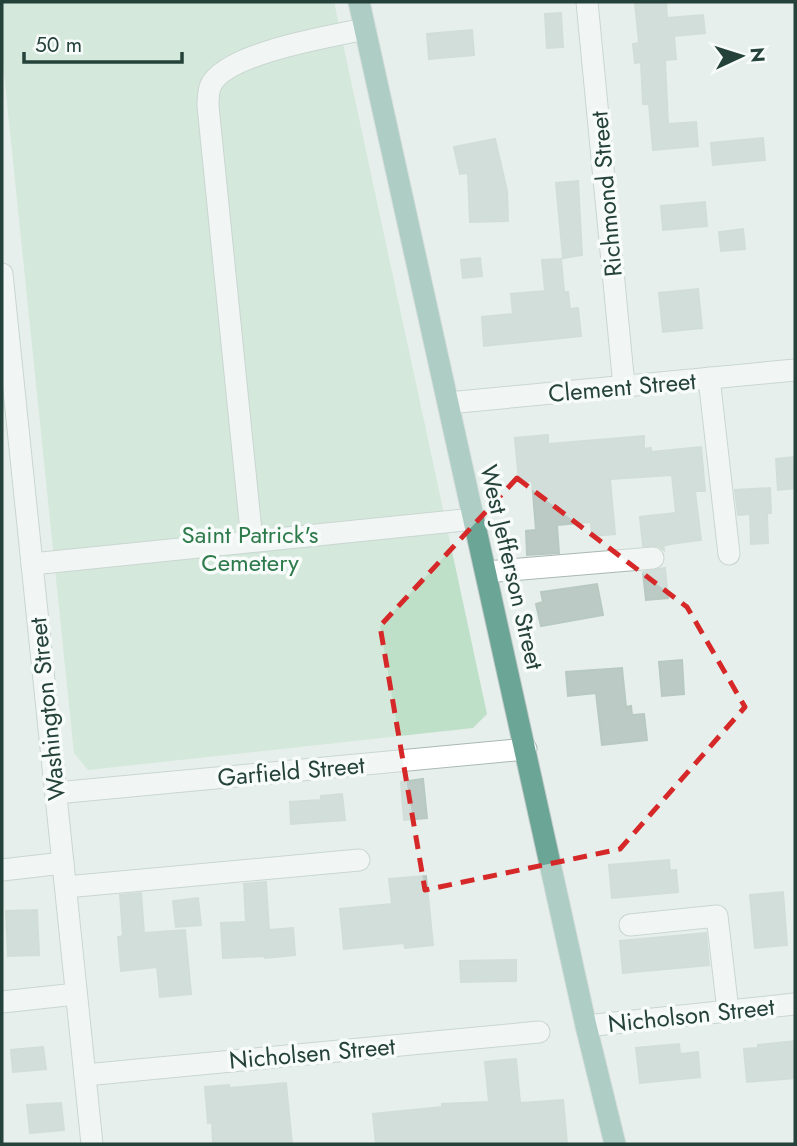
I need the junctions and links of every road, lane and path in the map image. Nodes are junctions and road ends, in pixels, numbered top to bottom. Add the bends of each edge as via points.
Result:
1 (359, 2) edge
2 (587, 2) edge
3 (365, 29) junction
4 (2, 274) edge
5 (795, 370) edge
6 (709, 378) junction
7 (624, 386) junction
8 (448, 403) junction
9 (474, 519) junction
10 (252, 541) junction
11 (729, 554) dead end
12 (653, 558) dead end
13 (32, 564) junction
14 (486, 572) junction
15 (526, 749) junction
16 (56, 793) junction
17 (359, 860) dead end
18 (63, 863) junction
19 (2, 870) edge
20 (65, 887) junction
21 (630, 925) dead end
22 (76, 994) junction
23 (2, 1002) edge
24 (795, 1004) edge
25 (728, 1011) junction
26 (586, 1026) junction
27 (539, 1032) dead end
28 (85, 1075) junction
29 (92, 1144) edge
30 (615, 1144) edge

1 - 3 main road, West Jefferson Street
2 - 7 street, Richmond Street
3 - 8 main road, West Jefferson Street
3 - 10 street via 294,44 244,61 219,76 209,93
4 - 13 street, Washington Street
5 - 6 street, Clement Street
6 - 7 street, Clement Street
6 - 11 street
7 - 8 street, Clement Street
8 - 9 main road, West Jefferson Street
9 - 10 street
9 - 14 main road, West Jefferson Street
10 - 13 street
12 - 14 street
13 - 16 street, Washington Street
14 - 15 main road, West Jefferson Street
15 - 16 street, Garfield Street
15 - 26 main road, West Jefferson Street
16 - 18 street, Washington Street
17 - 20 street
18 - 19 street
18 - 20 street, Washington Street
20 - 22 street, Washington Street
21 - 25 street via 717,916
22 - 23 street
22 - 28 street, Washington Street
24 - 25 street, Nicholson Street
25 - 26 street, Nicholson Street
26 - 30 main road, West Jefferson Street
27 - 28 street, Nicholsen Street
28 - 29 street, Washington Street

